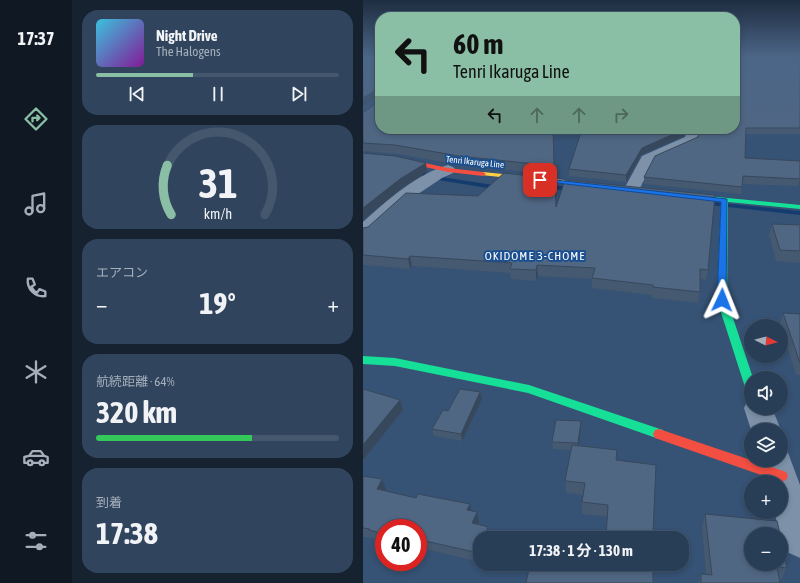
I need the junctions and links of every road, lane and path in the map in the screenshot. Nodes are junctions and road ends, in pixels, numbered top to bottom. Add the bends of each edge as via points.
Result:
1 (693, 134) edge
2 (363, 156) edge
3 (442, 173) junction
4 (601, 186) edge
5 (632, 189) edge
6 (675, 194) edge
7 (725, 203) junction
8 (800, 207) edge
9 (363, 232) edge
10 (363, 360) edge
11 (746, 371) edge
12 (779, 468) edge
13 (800, 540) edge

1 - 5 street via 691,139 647,159
2 - 3 street, Tenri Ikaruga Line via 397,159
3 - 4 street, Tenri Ikaruga Line
3 - 9 street via 397,200
6 - 7 street
7 - 8 street
7 - 11 street via 722,300
10 - 12 street via 395,362 529,389
12 - 13 street

